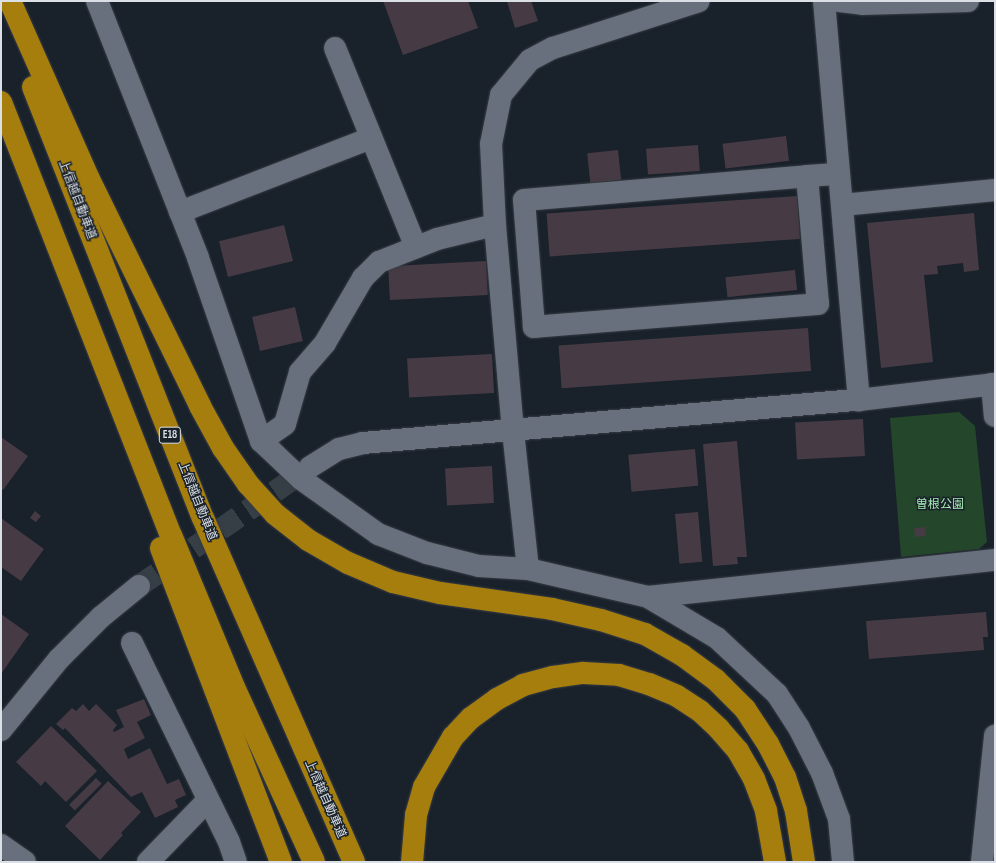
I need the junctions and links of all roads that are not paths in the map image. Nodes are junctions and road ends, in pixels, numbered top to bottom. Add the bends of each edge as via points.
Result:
1 (2, 1) edge
2 (10, 1) edge
3 (97, 1) edge
4 (699, 1) edge
5 (824, 1) edge
6 (839, 1) edge
7 (968, 1) edge
8 (334, 48) dead end
9 (1, 103) edge
10 (371, 138) junction
11 (839, 174) junction
12 (807, 176) junction
13 (995, 190) edge
14 (842, 205) junction
15 (180, 212) junction
16 (495, 225) junction
17 (416, 247) junction
18 (993, 384) edge
19 (859, 400) junction
20 (995, 416) edge
21 (512, 431) junction
22 (261, 441) junction
23 (310, 468) tunnel mouth
24 (995, 560) edge
25 (528, 569) junction
26 (139, 586) tunnel mouth
27 (648, 597) junction
28 (132, 643) dead end
29 (1, 730) edge
30 (995, 736) edge
31 (208, 800) junction
32 (1, 846) edge
33 (25, 862) edge
34 (148, 862) edge
35 (236, 862) edge
36 (281, 862) edge
37 (314, 862) edge
38 (354, 862) edge
39 (412, 862) edge
40 (775, 862) edge
41 (804, 862) edge
42 (842, 862) edge
43 (982, 862) edge

1 - 38 highway, 上信越自動車道 / E18 via 118,305 203,518
2 - 41 highway via 89,179 200,406 231,460 275,514 308,540 348,563 393,582 440,593 552,609 601,620 645,634 682,655 716,680 745,709 768,744 785,777 796,811
3 - 15 street
4 - 16 street via 604,30 553,48 530,60 501,95 491,144
5 - 11 street
6 - 7 street via 863,4
8 - 10 street
9 - 36 highway via 34,206 193,634
9 - 37 highway via 174,543 234,687
10 - 15 street
10 - 17 street
11 - 12 street
11 - 14 street
12 - 12 street via 524,200 534,327 818,304
13 - 14 street
14 - 19 street
15 - 22 street
16 - 17 street
16 - 21 street
17 - 22 street via 379,262 363,278 326,343 300,372 285,424
18 - 19 street
18 - 20 street
19 - 21 street
21 - 23 street via 363,443 339,450
21 - 25 street
22 - 25 street via 301,479 378,534 427,553 479,566
24 - 27 street
25 - 27 street
26 - 29 street via 101,617 59,659
27 - 42 street via 717,638 777,694 800,728 822,774 839,819
28 - 31 street
30 - 43 street
31 - 34 street
31 - 35 street
32 - 33 street
39 - 40 highway via 416,815 424,787 453,738 472,718 496,700 523,685 583,673 619,675 649,684 677,696 700,711 719,729 738,751 754,779 766,811

